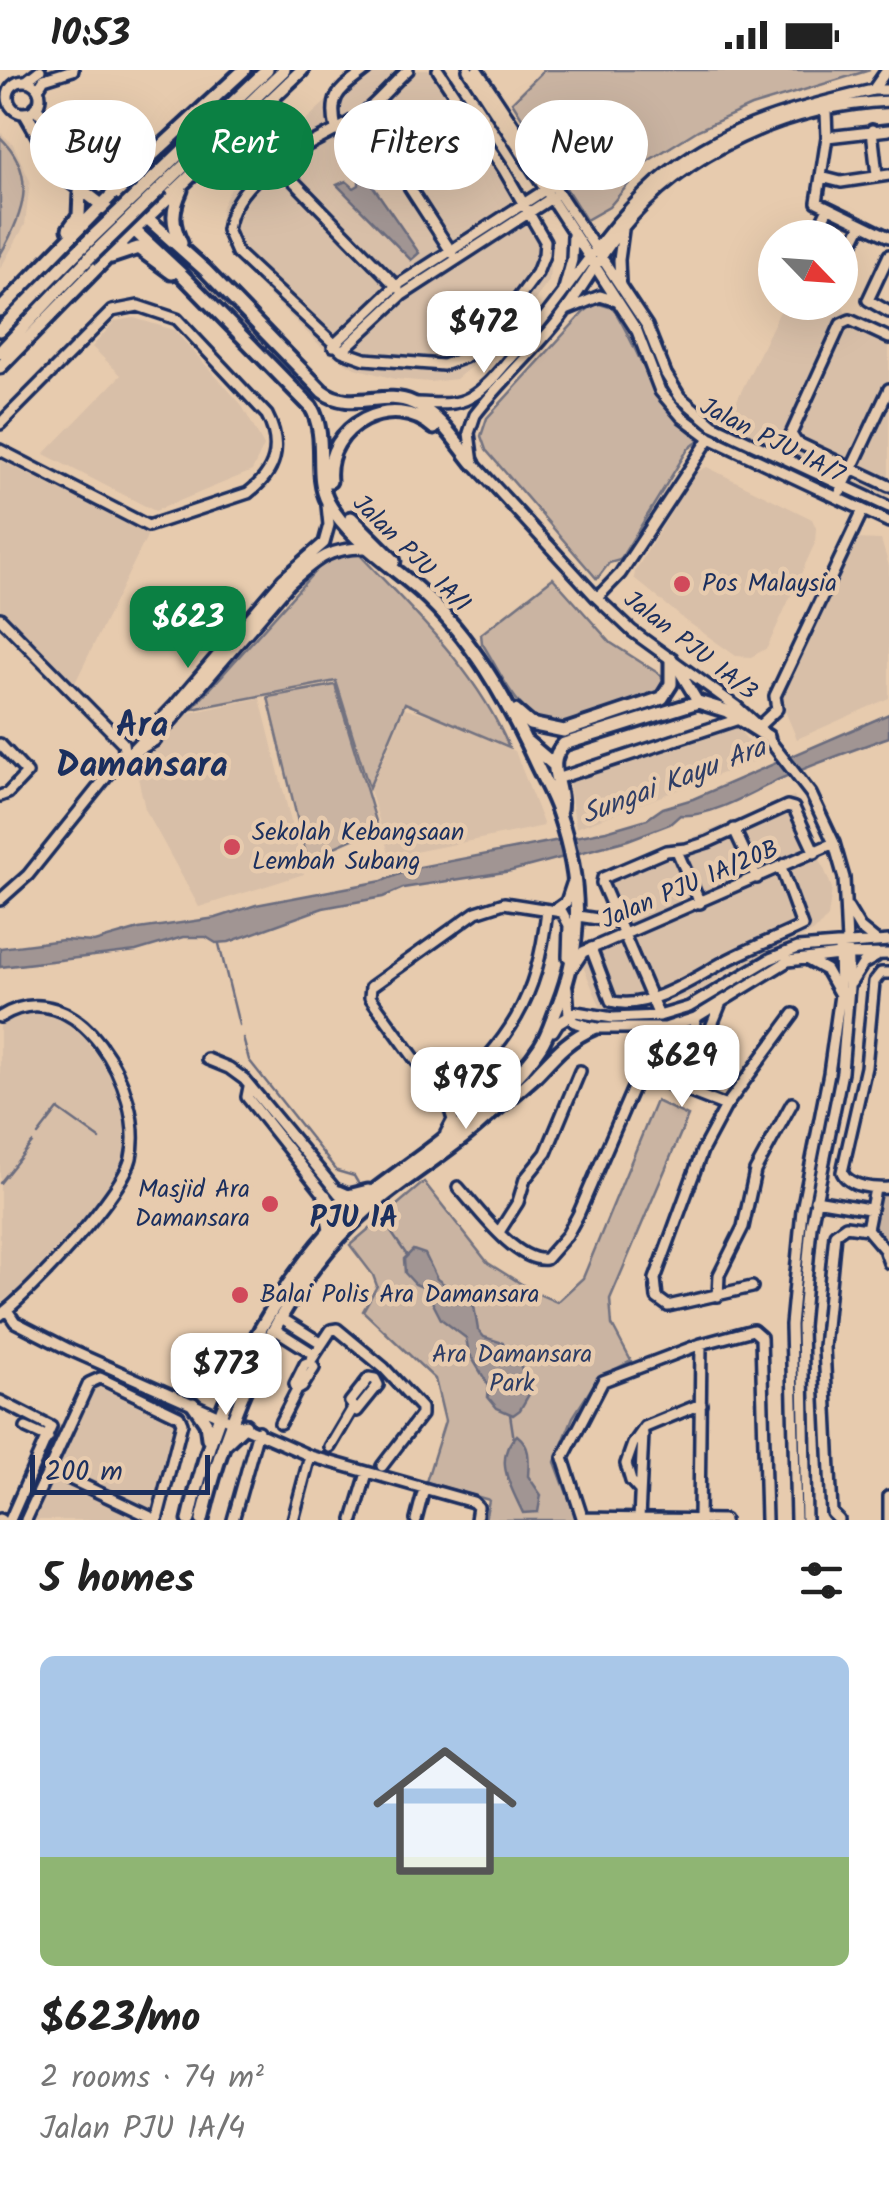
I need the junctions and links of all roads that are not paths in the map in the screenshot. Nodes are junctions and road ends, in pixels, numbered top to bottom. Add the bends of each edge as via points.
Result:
1 (40, 70) edge
2 (73, 70) edge
3 (244, 70) edge
4 (267, 70) edge
5 (284, 70) edge
6 (302, 70) edge
7 (366, 70) edge
8 (408, 70) edge
9 (438, 70) edge
10 (468, 70) edge
11 (476, 70) edge
12 (887, 70) edge
13 (26, 81) junction
14 (12, 86) junction
15 (38, 89) junction
16 (0, 90) edge
17 (872, 90) junction
18 (889, 97) edge
19 (39, 100) edge
20 (270, 100) edge
21 (377, 100) edge
22 (6, 107) edge
23 (826, 112) junction
24 (334, 118) edge
25 (872, 130) junction
26 (889, 130) edge
27 (827, 137) junction
28 (156, 151) edge
29 (877, 175) junction
30 (889, 175) edge
31 (822, 177) junction
32 (176, 183) edge
33 (163, 186) junction
34 (142, 190) edge
35 (182, 190) edge
36 (248, 190) edge
37 (302, 190) edge
38 (411, 190) edge
39 (116, 191) joint
40 (80, 192) joint
41 (551, 192) junction
42 (100, 206) junction
43 (527, 208) junction
44 (828, 208) junction
45 (148, 217) junction
46 (822, 220) edge
47 (862, 224) junction
48 (624, 227) junction
49 (80, 228) junction
50 (134, 230) junction
51 (576, 230) junction
52 (609, 232) junction
53 (858, 232) edge
54 (889, 237) edge
55 (184, 251) junction
56 (83, 255) junction
57 (453, 255) junction
58 (889, 255) edge
59 (595, 258) junction
60 (105, 260) junction
61 (181, 274) junction
62 (621, 289) junction
63 (400, 290) junction
64 (562, 296) junction
65 (618, 302) junction
66 (4, 306) edge
67 (566, 310) junction
68 (889, 312) edge
69 (0, 330) edge
70 (889, 338) edge
71 (337, 348) junction
72 (0, 352) edge
73 (0, 367) edge
74 (889, 390) edge
75 (414, 403) junction
76 (0, 424) edge
77 (710, 438) junction
78 (0, 450) edge
79 (477, 467) junction
80 (852, 468) junction
81 (843, 486) junction
82 (889, 486) edge
83 (838, 498) junction
84 (327, 500) junction
85 (889, 508) edge
86 (863, 510) junction
87 (889, 522) edge
88 (370, 548) junction
89 (304, 565) junction
90 (400, 574) junction
91 (598, 598) junction
92 (0, 618) edge
93 (671, 659) junction
94 (507, 702) junction
95 (698, 702) junction
96 (739, 718) junction
97 (764, 734) junction
98 (525, 740) junction
99 (0, 744) edge
100 (123, 744) junction
101 (136, 745) junction
102 (124, 757) junction
103 (554, 765) junction
104 (556, 780) junction
105 (0, 796) edge
106 (559, 815) junction
107 (734, 830) junction
108 (834, 843) junction
109 (676, 850) junction
110 (815, 853) junction
111 (781, 868) junction
112 (575, 876) junction
113 (757, 878) junction
114 (0, 900) edge
115 (700, 903) junction
116 (846, 905) junction
117 (551, 911) junction
118 (578, 916) junction
119 (617, 922) junction
120 (624, 934) junction
121 (770, 942) junction
122 (884, 942) edge
123 (591, 948) junction
124 (844, 950) junction
125 (884, 954) edge
126 (777, 956) junction
127 (804, 958) junction
128 (889, 973) edge
129 (568, 978) junction
130 (850, 987) junction
131 (840, 995) junction
132 (651, 998) junction
133 (721, 1002) junction
134 (794, 1014) dead end
135 (569, 1015) junction
136 (659, 1016) junction
137 (0, 1018) edge
138 (696, 1018) junction
139 (594, 1028) junction
140 (207, 1059) dead end
141 (580, 1071) dead end
142 (514, 1079) junction
143 (672, 1085) junction
144 (249, 1088) junction
145 (685, 1091) junction
146 (488, 1100) junction
147 (792, 1103) dead end
148 (447, 1104) junction
149 (726, 1106) junction
150 (440, 1142) junction
151 (458, 1187) dead end
152 (889, 1188) edge
153 (875, 1189) junction
154 (374, 1190) junction
155 (339, 1192) junction
156 (325, 1196) junction
157 (815, 1200) junction
158 (869, 1209) junction
159 (350, 1218) junction
160 (866, 1230) junction
161 (330, 1231) junction
162 (498, 1232) junction
163 (889, 1262) edge
164 (752, 1286) dead end
165 (718, 1296) junction
166 (3, 1313) edge
167 (279, 1324) junction
168 (321, 1343) junction
169 (701, 1344) junction
170 (312, 1358) junction
171 (384, 1368) junction
172 (227, 1392) junction
173 (0, 1401) edge
174 (701, 1404) junction
175 (198, 1406) junction
176 (225, 1417) junction
177 (280, 1423) dead end
178 (245, 1425) junction
179 (26, 1428) dead end
180 (258, 1431) junction
181 (643, 1434) junction
182 (48, 1438) junction
183 (330, 1447) dead end
184 (214, 1449) junction
185 (310, 1456) junction
186 (382, 1466) dead end
187 (49, 1469) junction
188 (367, 1473) junction
189 (424, 1488) junction
190 (640, 1491) junction
191 (889, 1496) edge
192 (137, 1516) edge
193 (638, 1518) edge
194 (583, 1519) edge
195 (10, 1520) edge
196 (26, 1520) edge
197 (157, 1520) edge
198 (188, 1520) edge
199 (202, 1520) edge
200 (233, 1520) edge
201 (292, 1520) edge
202 (353, 1520) edge
203 (416, 1520) edge
204 (476, 1520) edge
205 (700, 1520) edge
206 (724, 1520) edge
207 (766, 1520) edge
208 (796, 1520) edge
209 (806, 1520) edge
210 (838, 1520) edge
211 (889, 1520) edge

1 - 13 street
2 - 15 street via 44,80
3 - 28 main road
4 - 33 main road
5 - 33 main road
6 - 20 main road
7 - 24 street via 334,98
8 - 21 street
9 - 43 street
10 - 41 street, Jalan PJU 1A/7
11 - 41 street, Jalan PJU 1A/7
12 - 17 street
13 - 14 street
13 - 15 street
14 - 16 street
14 - 22 street
15 - 19 street
17 - 18 street
17 - 52 street via 726,134 668,172
18 - 23 street
23 - 27 street
23 - 48 street via 763,128 714,150
25 - 26 street
25 - 27 street
25 - 29 street
27 - 31 street
29 - 30 street
29 - 31 street via 841,182
31 - 44 street via 817,202
32 - 33 main road
33 - 34 main road via 158,198
33 - 45 main road
33 - 56 main road, bridge
35 - 55 main road via 172,225
36 - 71 street via 235,203 226,230 230,242
37 - 63 street
38 - 57 street
39 - 42 main road
39 - 45 main road
40 - 42 main road, Jalan PJU 1A/1
40 - 66 main road via 75,223
41 - 43 street
41 - 51 street, Jalan PJU 1A/7
42 - 49 main road
42 - 50 main road, Jalan PJU 1A/1
43 - 57 street
43 - 71 street via 545,241 542,263 465,358 442,364 365,359
44 - 46 street
44 - 47 street
45 - 50 main road
45 - 55 main road
47 - 53 street
47 - 54 street
48 - 59 street
48 - 62 street
49 - 60 main road via 92,224 109,231
49 - 66 main road
50 - 60 main road
50 - 61 main road, Jalan PJU 1A/1
51 - 52 street
51 - 59 street, Jalan PJU 1A/7
51 - 64 street
52 - 59 street
55 - 75 main road via 328,396
56 - 69 main road
56 - 72 main road
57 - 63 street
58 - 68 street via 868,300
59 - 62 street, Jalan PJU 1A/7
59 - 64 street
59 - 65 street, Jalan PJU 1A/7
59 - 67 street
60 - 61 main road via 138,248 168,272
60 - 73 main road
61 - 84 main road, Jalan PJU 1A/1 via 311,406 321,434
62 - 81 street, Jalan PJU 1A/7 via 690,408 712,426
63 - 71 street
64 - 75 street via 470,398
65 - 67 street via 600,296
65 - 77 street, Jalan PJU 1A/7 via 660,391
67 - 79 street via 475,415 469,433
70 - 80 street via 850,320 841,324 791,434
74 - 80 street
75 - 79 main road
76 - 78 street via 112,312 138,306 177,318 267,415 277,446 268,473 248,493 148,526
77 - 83 street, Jalan PJU 1A/7
77 - 91 street
79 - 90 main road via 414,414 379,412 346,434 329,470 334,498
79 - 91 street, Jalan PJU 1A/3
80 - 81 street
80 - 82 street
81 - 83 street
81 - 85 street, Jalan PJU 1A/7
83 - 86 street, Jalan PJU 1A/7
84 - 88 main road, Jalan PJU 1A/1
84 - 89 street via 328,534
86 - 87 street, Jalan PJU 1A/7
86 - 97 street via 775,696 777,709
88 - 89 street via 336,550
88 - 90 main road, Jalan PJU 1A/1
89 - 101 street via 283,578
89 - 102 street via 154,742
90 - 94 main road, Jalan PJU 1A/1 via 466,642
91 - 93 street, Jalan PJU 1A/3
92 - 100 street
93 - 94 main road via 671,684 662,698 564,731 530,724
93 - 95 street
93 - 97 street, Jalan PJU 1A/3
94 - 98 main road, Jalan PJU 1A/1
95 - 96 main road
95 - 103 main road via 564,744
96 - 97 main road
96 - 104 street, Jalan PJU 1A/3
97 - 108 street, Jalan PJU 1A/3 via 810,794
98 - 103 main road
98 - 106 main road, Jalan PJU 1A/1
99 - 105 street via 27,773
100 - 101 street
100 - 102 street
101 - 102 street
102 - 114 street via 28,876
103 - 104 main road
104 - 106 main road
106 - 112 main road, Jalan PJU 1A/1
107 - 109 street
107 - 110 street via 794,808
107 - 113 street
108 - 110 street, Jalan PJU 1A/20B
108 - 116 street, Jalan PJU 1A/3
109 - 115 street
109 - 119 street via 602,880
110 - 111 street, Jalan PJU 1A/20B
111 - 113 street, Jalan PJU 1A/20B
111 - 121 street via 804,924
112 - 117 street via 566,902
112 - 118 main road, Jalan PJU 1A/1
113 - 115 street, Jalan PJU 1A/20B
115 - 120 street, Jalan PJU 1A/20B
116 - 122 street via 860,928
116 - 124 street, Jalan PJU 1A/3
117 - 129 street via 566,916 569,925
117 - 148 street via 519,1017
117 - 148 street via 504,903 476,912 370,987 370,997
118 - 119 street
118 - 129 main road, Jalan PJU 1A/1
119 - 120 street
120 - 123 street, Jalan PJU 1A/20B
120 - 132 street
121 - 126 street
121 - 132 street
122 - 124 street
123 - 129 street, Jalan PJU 1A/20B
123 - 132 street via 611,1000
124 - 125 street
124 - 126 street via 798,948
124 - 127 street
124 - 130 street, Jalan PJU 1A/3
124 - 131 street, Jalan PJU 1A/3
125 - 130 street via 863,964
126 - 136 street via 689,1007
127 - 131 street via 826,970
127 - 133 street
128 - 153 street via 874,982 866,1067 842,1172
129 - 135 street
129 - 142 main road, Jalan PJU 1A/1 via 540,1047
130 - 157 street, Jalan PJU 1A/3 via 842,1072
131 - 208 street, Jalan PJU 1A/3 via 802,1210 791,1326
132 - 136 street
133 - 138 street
133 - 145 street
134 - 149 street
135 - 136 street
135 - 139 street
135 - 142 street
137 - 166 street via 42,1007 84,1025 121,1079 135,1128 122,1182
138 - 139 street via 666,1028
138 - 143 street
139 - 159 main road, Jalan PJU 1A/1 via 570,1039 469,1133
140 - 144 street via 230,1068
141 - 162 street via 546,1152
142 - 146 main road, Jalan PJU 1A/1
143 - 145 street
143 - 162 street via 647,1076 634,1083 578,1215 550,1256 532,1259
144 - 155 street
144 - 156 street via 247,1097
145 - 149 street
146 - 148 street via 459,1114
146 - 150 main road, Jalan PJU 1A/1
147 - 165 street via 755,1171 742,1227 719,1275
148 - 150 street via 451,1126
149 - 165 street via 702,1151 655,1279 657,1298 668,1306
150 - 154 main road, Jalan PJU 1A/1
151 - 162 street
152 - 153 street
153 - 158 street
154 - 155 main road
154 - 159 main road, Jalan PJU 1A/1
155 - 159 street
156 - 159 street
156 - 161 main road
157 - 158 street
157 - 209 street, Jalan PJU 1A/3 via 802,1326
158 - 160 street
159 - 161 main road, Jalan PJU 1A/1
159 - 167 main road, Jalan PJU 1A/1
160 - 163 street
160 - 210 street via 846,1226 835,1234 824,1347 832,1513
161 - 172 main road, Jalan PJU 1A/1 via 260,1326
164 - 165 street
166 - 175 street
167 - 168 street
167 - 170 street
167 - 176 main road, Jalan PJU 1A/1
168 - 170 street
168 - 171 street via 338,1330
169 - 174 street
169 - 194 street via 600,1385 562,1458
169 - 207 street via 759,1333
170 - 177 street
171 - 183 street
171 - 186 street via 422,1412
172 - 175 main road
172 - 176 main road, Jalan PJU 1A/1
173 - 182 street via 49,1424
174 - 181 street
174 - 205 street
175 - 176 street
175 - 184 main road
176 - 178 street
176 - 184 main road, Jalan PJU 1A/1
178 - 180 street
178 - 184 main road
179 - 182 street
180 - 185 street
180 - 200 street
181 - 190 street
181 - 190 street via 626,1464
182 - 195 street
184 - 198 main road, Jalan PJU 1A/1
184 - 199 main road, Jalan PJU 1A/1
185 - 188 street
185 - 201 street
187 - 192 street
187 - 196 street
187 - 197 street via 89,1382 100,1378 182,1422
188 - 189 street
188 - 202 street
189 - 203 street
189 - 204 street via 474,1502
190 - 193 street
191 - 211 street
192 - 197 street
193 - 194 street
193 - 205 street
205 - 206 street

